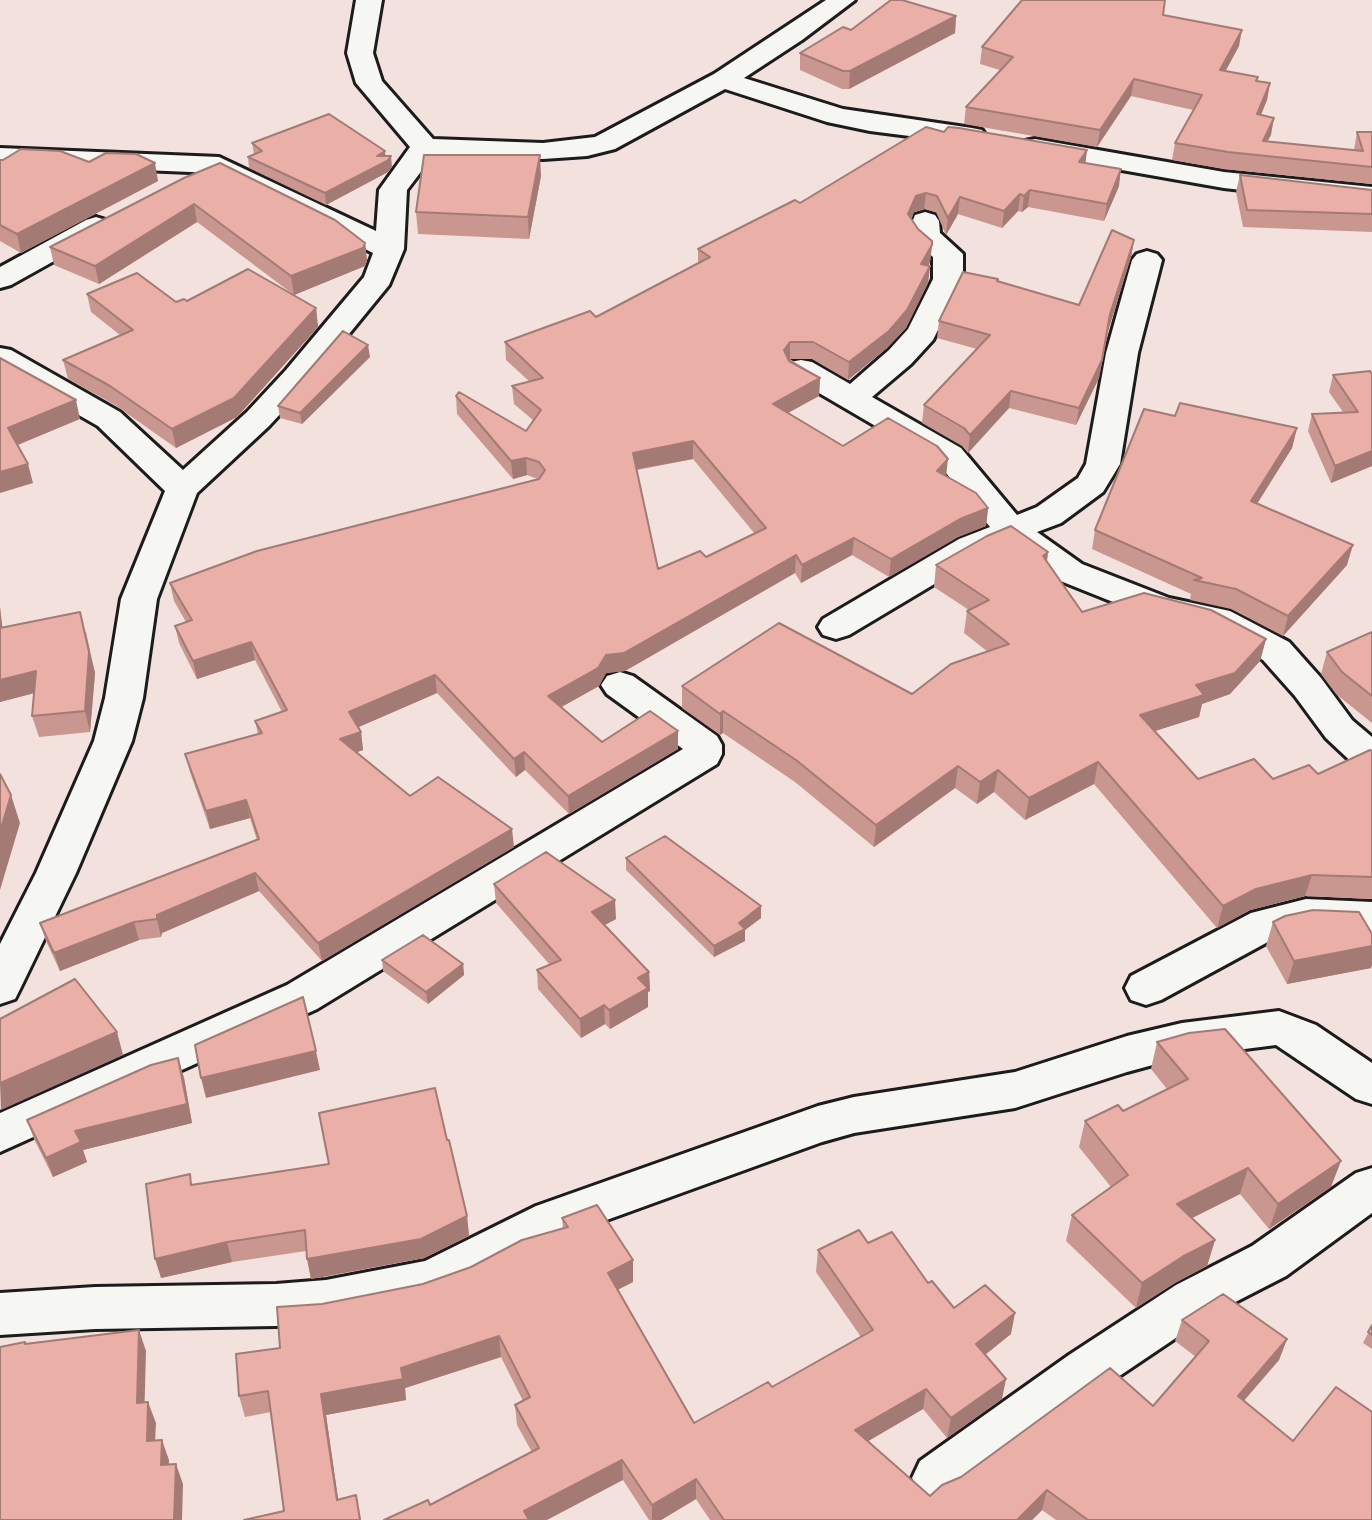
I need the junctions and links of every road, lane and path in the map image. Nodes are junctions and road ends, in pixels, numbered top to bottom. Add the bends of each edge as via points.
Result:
1 (369, 0) edge
2 (842, 0) edge
3 (723, 80) junction
4 (425, 146) junction
5 (0, 156) edge
6 (219, 165) junction
7 (164, 192) edge
8 (1372, 196) edge
9 (115, 216) edge
10 (925, 221) dead end
11 (389, 249) junction
12 (1147, 260) dead end
13 (0, 279) edge
14 (0, 357) edge
15 (801, 369) edge
16 (851, 399) junction
17 (181, 489) junction
18 (1012, 531) junction
19 (177, 582) edge
20 (139, 599) junction
21 (836, 627) dead end
22 (620, 685) dead end
23 (1372, 758) edge
24 (1372, 918) edge
25 (0, 987) edge
26 (1146, 988) dead end
27 (1372, 1086) edge
28 (0, 1133) edge
29 (1372, 1187) edge
30 (0, 1314) edge
31 (938, 1478) dead end

1 - 4 street via 360,53 369,83
2 - 3 street
3 - 4 street via 627,132 587,148 543,151
3 - 8 street via 870,123 1224,180
4 - 11 street via 393,190
5 - 6 street
6 - 7 street
6 - 11 street
9 - 13 street
10 - 16 street via 925,234 948,254 948,279 922,333
11 - 17 street via 378,279 297,376 258,419
12 - 18 street via 1122,353 1103,464 1091,485 1072,501
14 - 17 street via 109,419
15 - 16 street
16 - 18 street via 949,456
17 - 20 street
18 - 21 street via 971,547
18 - 23 street via 1070,572 1100,586 1161,608 1217,620 1276,651 1339,729
19 - 20 street
20 - 25 street via 113,741
22 - 28 street via 690,734 703,745 703,754 302,997
24 - 26 street via 1306,915 1266,924
27 - 30 street via 1301,1037 1279,1028 1182,1040 1015,1090 854,1115 818,1125 552,1220 456,1271 425,1282 326,1301 276,1305
29 - 31 street via 1269,1261 1193,1300 1086,1371

